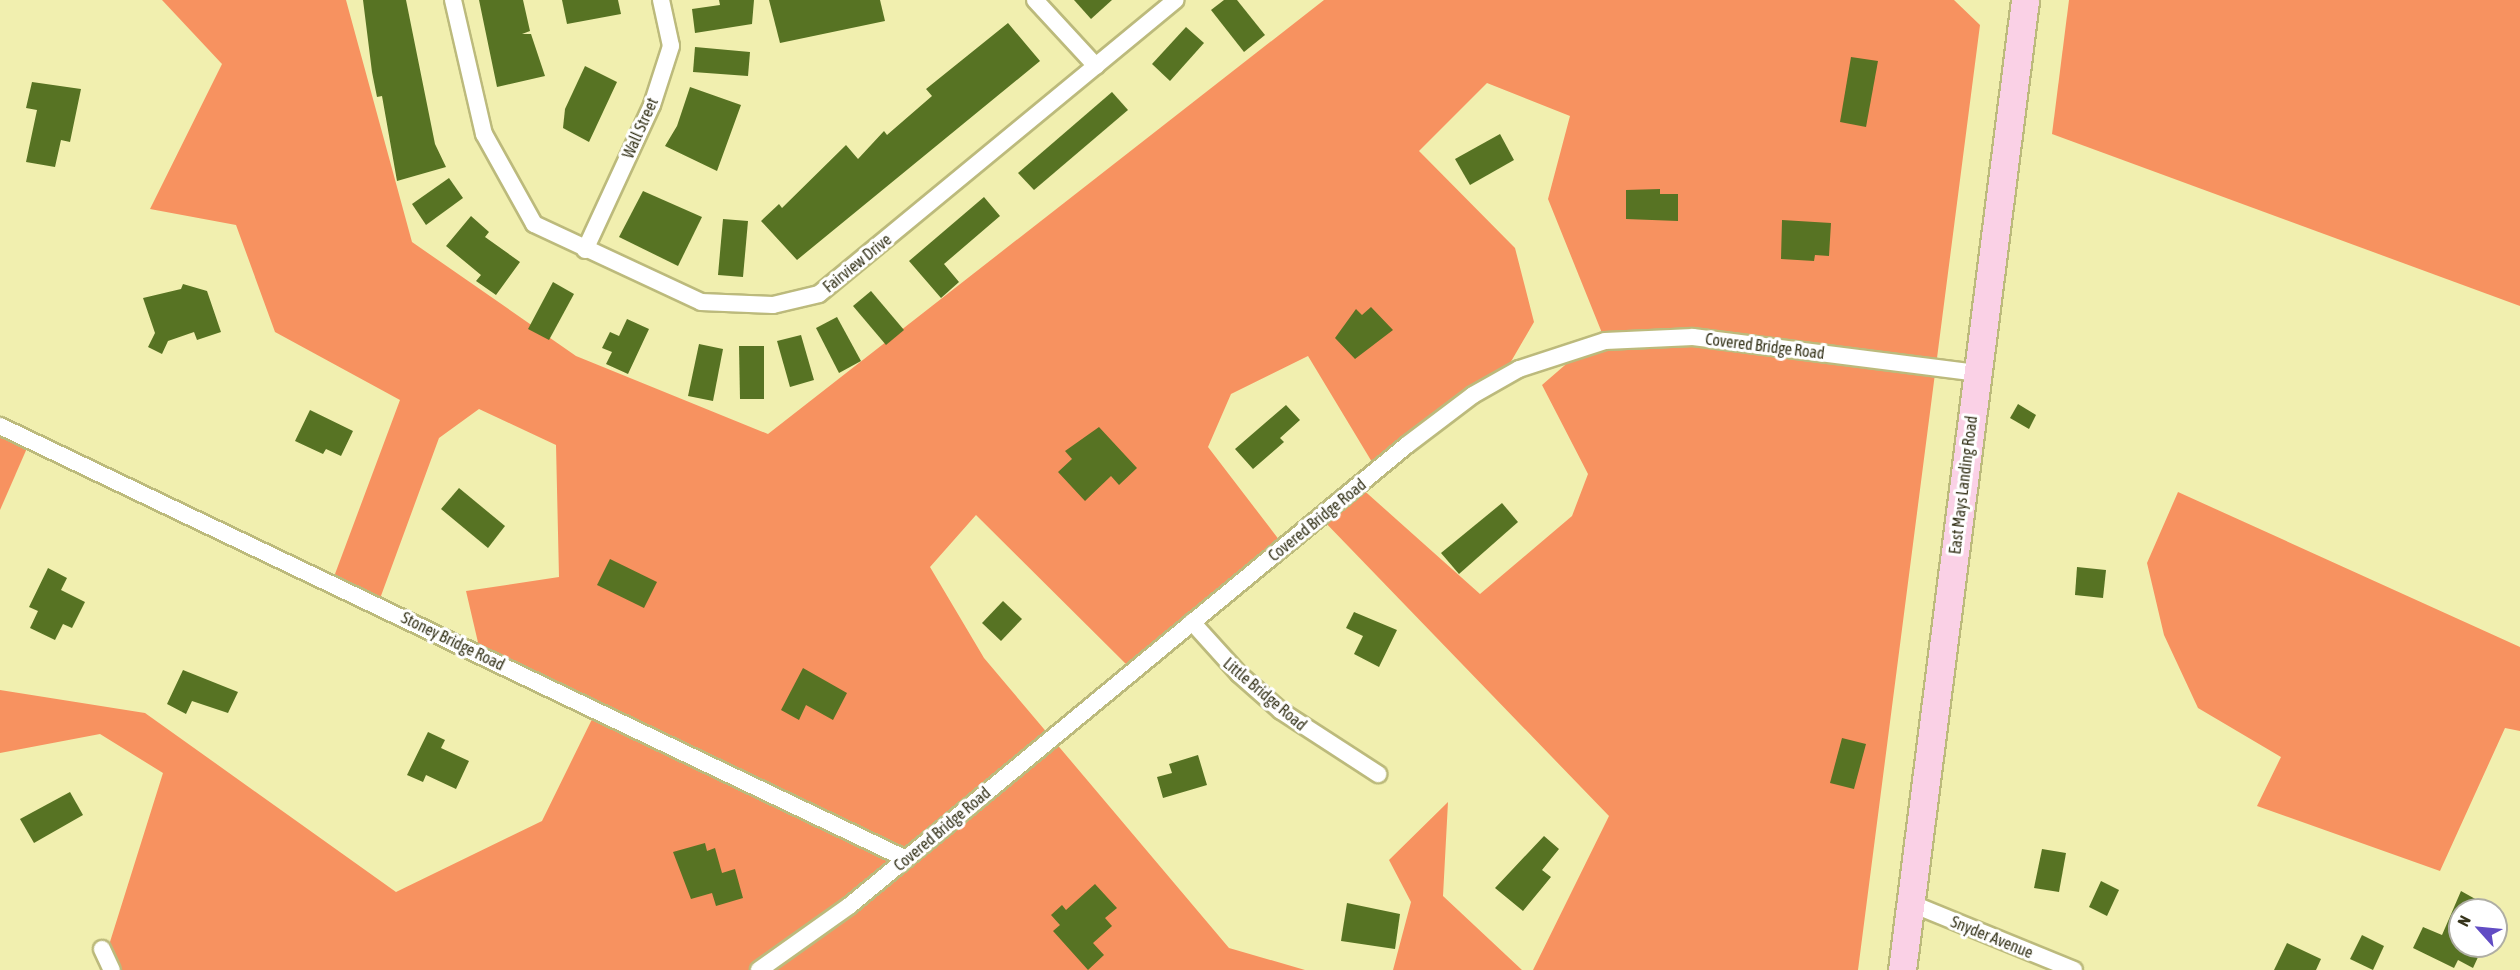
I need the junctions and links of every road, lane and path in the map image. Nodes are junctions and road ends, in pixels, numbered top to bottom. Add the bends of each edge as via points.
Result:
1 (453, 0) edge
2 (661, 0) edge
3 (1035, 0) edge
4 (1176, 0) edge
5 (2025, 0) edge
6 (1096, 66) junction
7 (585, 250) junction
8 (1977, 373) junction
9 (0, 426) edge
10 (1192, 622) junction
11 (1378, 774) dead end
12 (906, 859) junction
13 (1910, 903) junction
14 (102, 949) dead end
15 (112, 970) edge
16 (759, 970) edge
17 (1902, 970) edge
18 (2074, 970) edge

1 - 7 street, Fairview Drive via 484,134 506,180 534,224
2 - 7 street, Wall Street via 671,46 652,105
3 - 6 street
4 - 6 street, Fairview Drive
5 - 8 main road, East Mays Landing Road
6 - 7 street, Fairview Drive via 819,294 773,304 700,302
8 - 10 street, Covered Bridge Road via 1713,338 1605,341 1549,357 1473,395
8 - 13 main road, East Mays Landing Road
9 - 12 street, Stoney Bridge Road
10 - 11 street, Little Bridge Road via 1239,674 1281,711
10 - 12 street, Covered Bridge Road
12 - 16 street, Covered Bridge Road via 810,936
13 - 17 main road, East Mays Landing Road
13 - 18 street, Snyder Avenue
14 - 15 street

